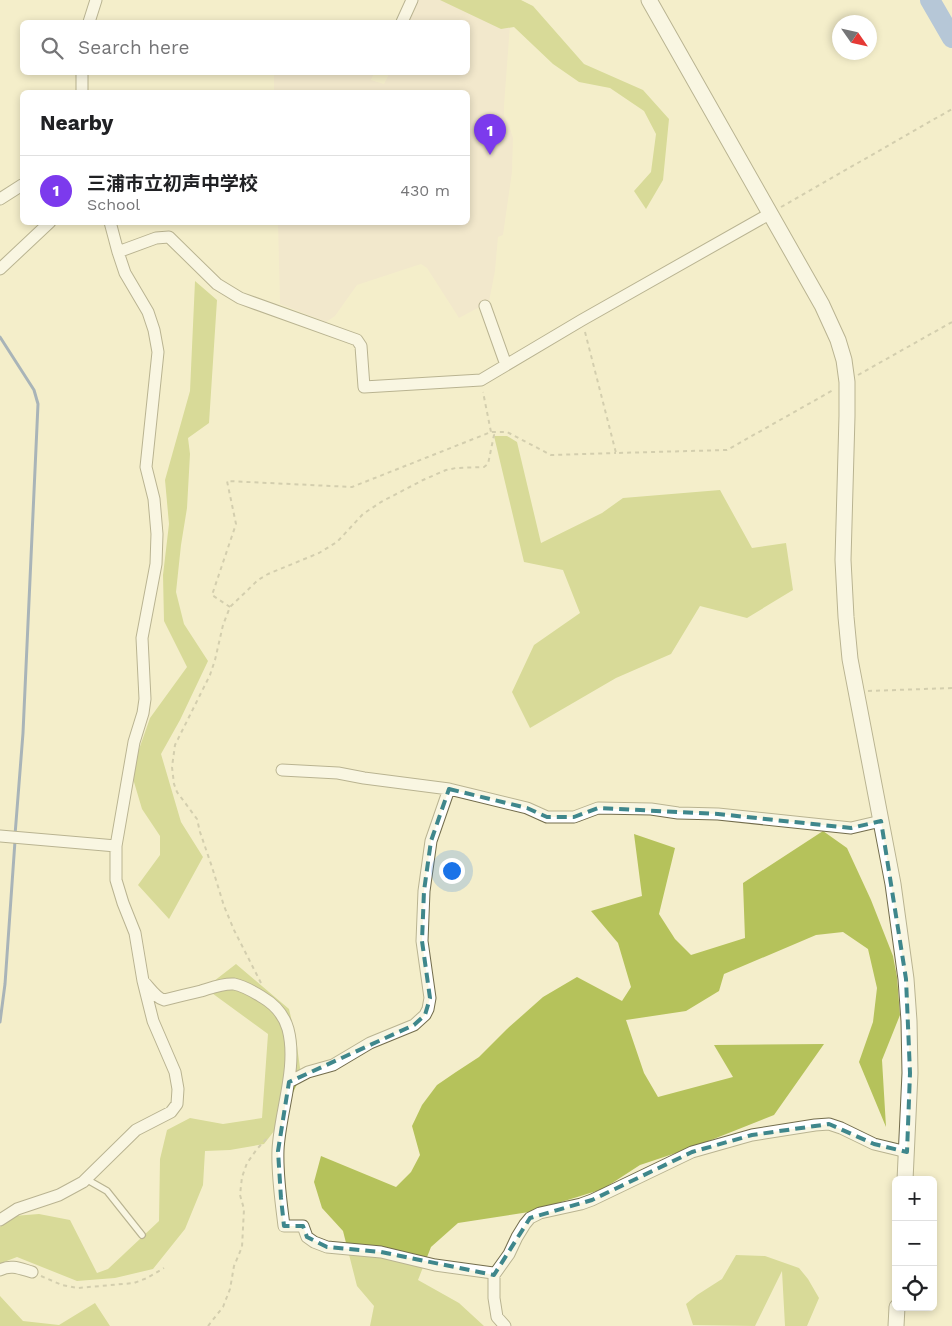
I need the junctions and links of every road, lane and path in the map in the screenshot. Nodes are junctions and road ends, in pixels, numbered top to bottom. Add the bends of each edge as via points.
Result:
1 (96, 0) edge
2 (412, 0) edge
3 (649, 0) edge
4 (90, 20) edge
5 (403, 20) edge
6 (82, 75) edge
7 (82, 90) edge
8 (952, 109) edge
9 (20, 186) edge
10 (0, 199) edge
11 (770, 213) junction
12 (47, 225) edge
13 (111, 225) edge
14 (118, 252) junction
15 (0, 269) edge
16 (485, 306) dead end
17 (582, 320) junction
18 (952, 322) edge
19 (506, 365) junction
20 (481, 380) junction
21 (847, 382) junction
22 (492, 432) junction
23 (616, 454) junction
24 (230, 607) junction
25 (952, 688) edge
26 (856, 691) junction
27 (282, 770) dead end
28 (449, 788) junction
29 (881, 821) junction
30 (4, 836) edge
31 (116, 846) junction
32 (143, 981) junction
33 (261, 983) dead end
34 (289, 1082) junction
35 (280, 1127) junction
36 (906, 1152) junction
37 (905, 1176) edge
38 (86, 1179) junction
39 (0, 1220) edge
40 (142, 1235) dead end
41 (164, 1268) dead end
42 (0, 1270) edge
43 (32, 1272) joint
44 (494, 1275) junction
45 (898, 1311) edge
46 (208, 1326) edge
47 (505, 1326) edge
48 (896, 1326) edge

1 - 4 street
2 - 5 street
3 - 11 street
6 - 7 street
8 - 11 path
9 - 10 street
11 - 17 street
11 - 21 street via 831,323 844,360
12 - 15 street
13 - 14 street
14 - 20 street via 156,238 169,237 217,284 240,298 357,340 361,346 364,387
14 - 31 street via 125,273 148,312 158,352 146,467 154,499 156,564 142,638 145,699
16 - 19 street
17 - 19 street
17 - 23 path
18 - 21 path
19 - 20 street
20 - 22 path
21 - 23 path via 727,450
21 - 26 street via 843,560 850,659
22 - 23 path via 507,432 550,455
22 - 24 path via 488,464 484,467 446,470 381,502 363,514 337,542 258,580
22 - 24 path via 352,488 227,480 236,524 212,595
24 - 33 path via 210,675 175,745 172,767 177,792 197,819 224,906
25 - 26 path
26 - 29 street
27 - 28 street via 338,773
28 - 29 street via 527,808 547,817 574,817 598,808 718,814 851,828
28 - 34 street via 432,841 425,885 422,941 430,998 425,1015 414,1025 370,1043 333,1065
29 - 36 street via 906,979 910,1056
30 - 31 street
31 - 32 street via 116,880 135,933
32 - 34 street via 160,1000 233,984 268,1001 282,1016 288,1029
32 - 38 street via 153,1020 175,1072 177,1104 172,1112 136,1130
34 - 35 street
35 - 44 street via 278,1151 284,1226 303,1226 307,1237 327,1247 380,1252
35 - 46 path via 265,1139 247,1163 240,1195 244,1209 242,1247 223,1307
36 - 37 street
36 - 44 street via 874,1144 829,1124 752,1135 692,1152 592,1200 530,1218
38 - 39 street via 59,1195 17,1209
38 - 40 lane via 107,1191
41 - 43 path via 134,1283 78,1288 62,1286
42 - 43 street via 13,1266
44 - 47 street via 497,1318
45 - 48 street

